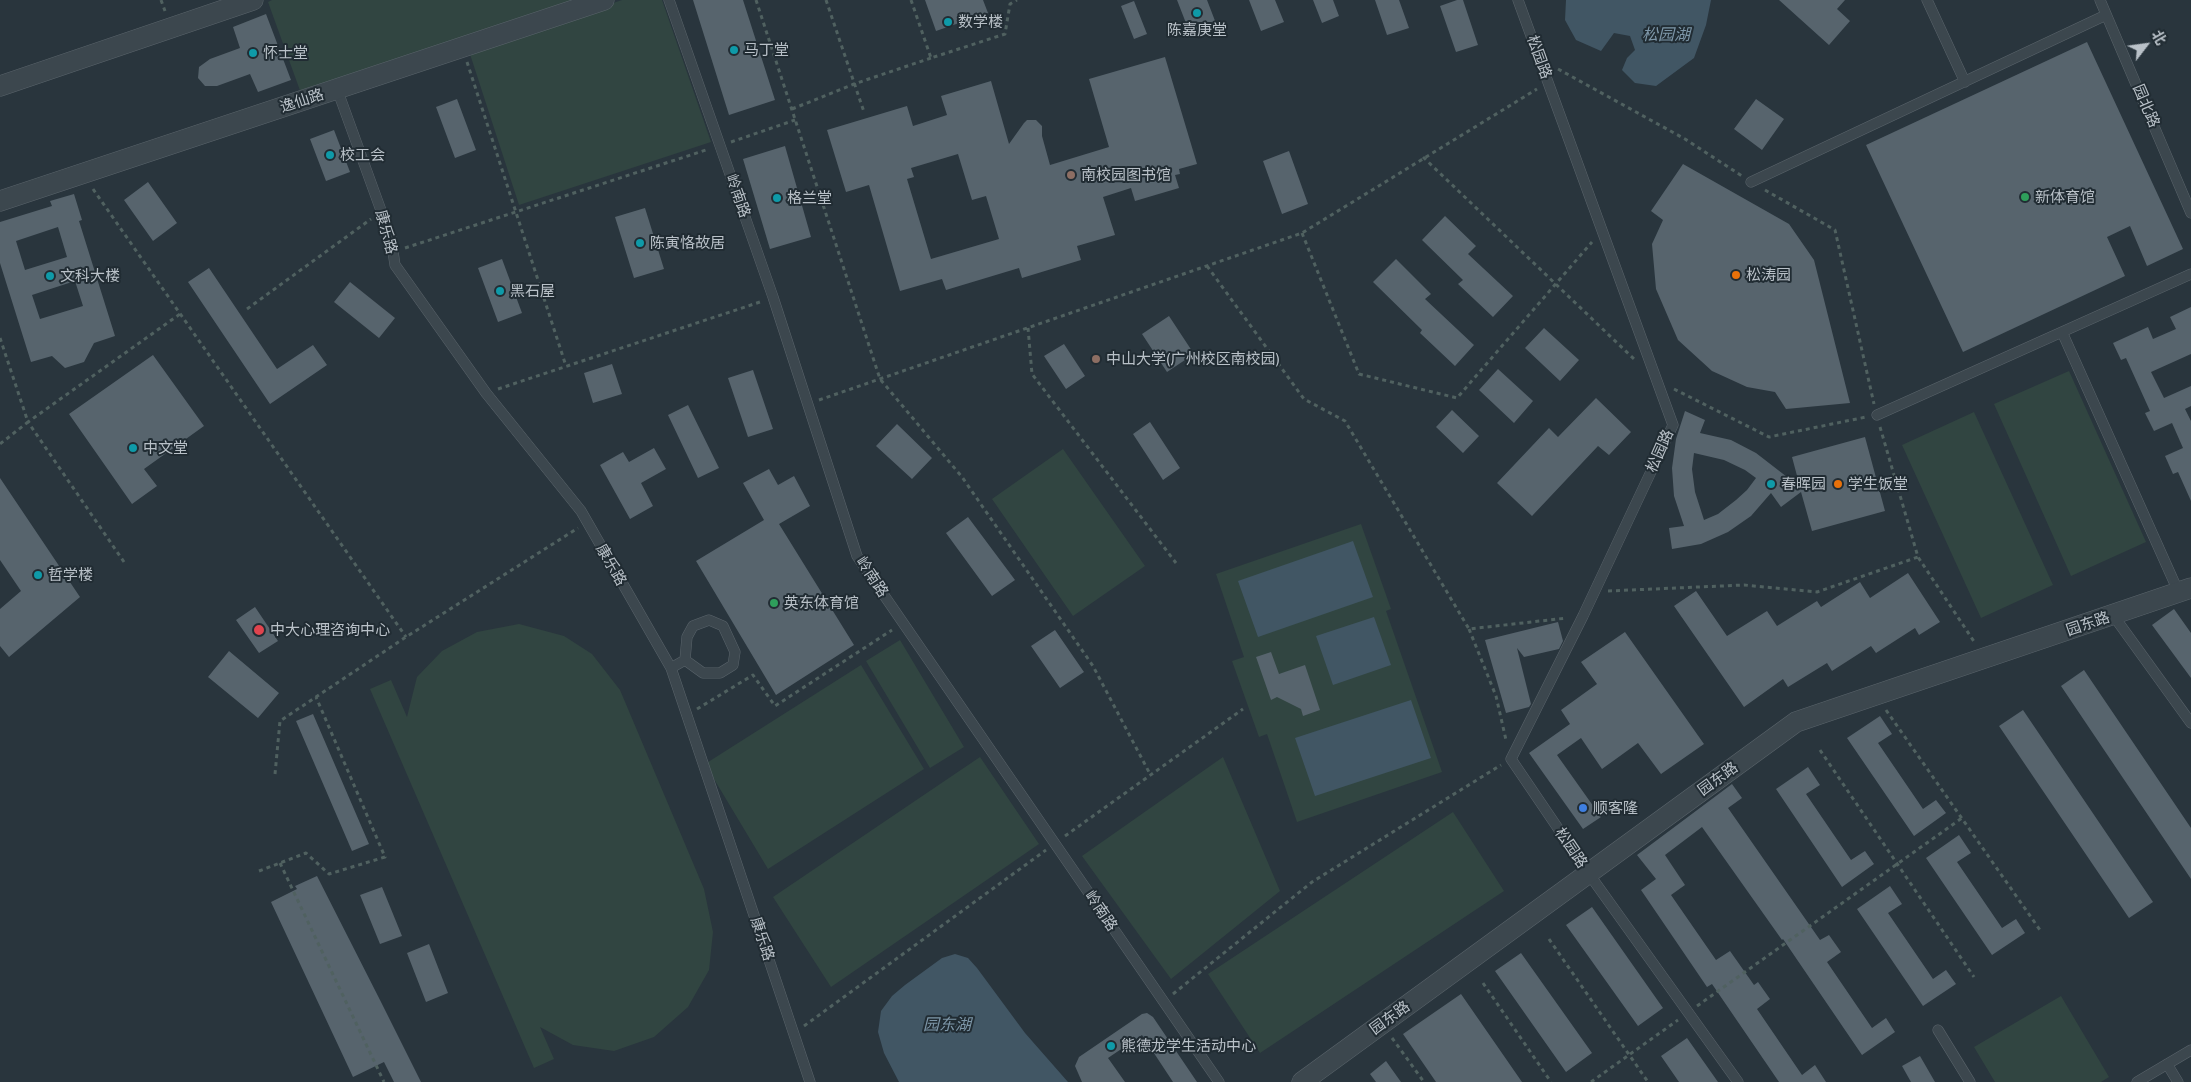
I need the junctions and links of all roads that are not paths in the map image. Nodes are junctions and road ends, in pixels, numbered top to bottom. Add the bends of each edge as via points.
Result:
1 (253, 0) edge
2 (604, 0) edge
3 (669, 0) edge
4 (1518, 0) edge
5 (1927, 0) edge
6 (2100, 0) edge
7 (2106, 15) junction
8 (1965, 82) junction
9 (0, 86) edge
10 (337, 89) junction
11 (1751, 182) road end
12 (0, 201) edge
13 (2191, 213) edge
14 (2191, 274) edge
15 (2062, 332) junction
16 (1877, 415) road end
17 (2185, 590) edge
18 (2113, 615) junction
19 (685, 660) junction
20 (671, 668) junction
21 (2191, 723) edge
22 (1589, 874) junction
23 (1938, 1030) dead end
24 (2191, 1050) edge
25 (2168, 1064) junction
26 (810, 1082) edge
27 (1219, 1082) edge
28 (1302, 1082) edge
29 (1738, 1082) edge
30 (1970, 1082) edge
31 (2137, 1082) edge
32 (2178, 1082) edge

1 - 9 street
2 - 10 street, 逸仙路
3 - 27 lane, 岭南路 via 773,297 857,556
4 - 22 lane, 松园路 via 1673,425 1511,759
5 - 8 lane
6 - 7 lane, 园北路
7 - 8 lane
7 - 13 lane, 园北路
8 - 11 lane
10 - 12 street, 逸仙路
10 - 20 lane, 康乐路 via 391,238 395,265 486,393 581,511
14 - 15 lane
15 - 16 lane
15 - 17 lane
17 - 18 street, 园东路
18 - 21 lane
18 - 22 street, 园东路 via 1796,722
19 - 19 lane via 703,674 720,673 733,665 735,652 723,626 709,620 693,626 687,637
19 - 20 lane
20 - 26 lane, 康乐路
22 - 28 street, 园东路
22 - 29 lane, 松园路
23 - 30 lane
24 - 25 lane
25 - 31 lane
25 - 32 lane

